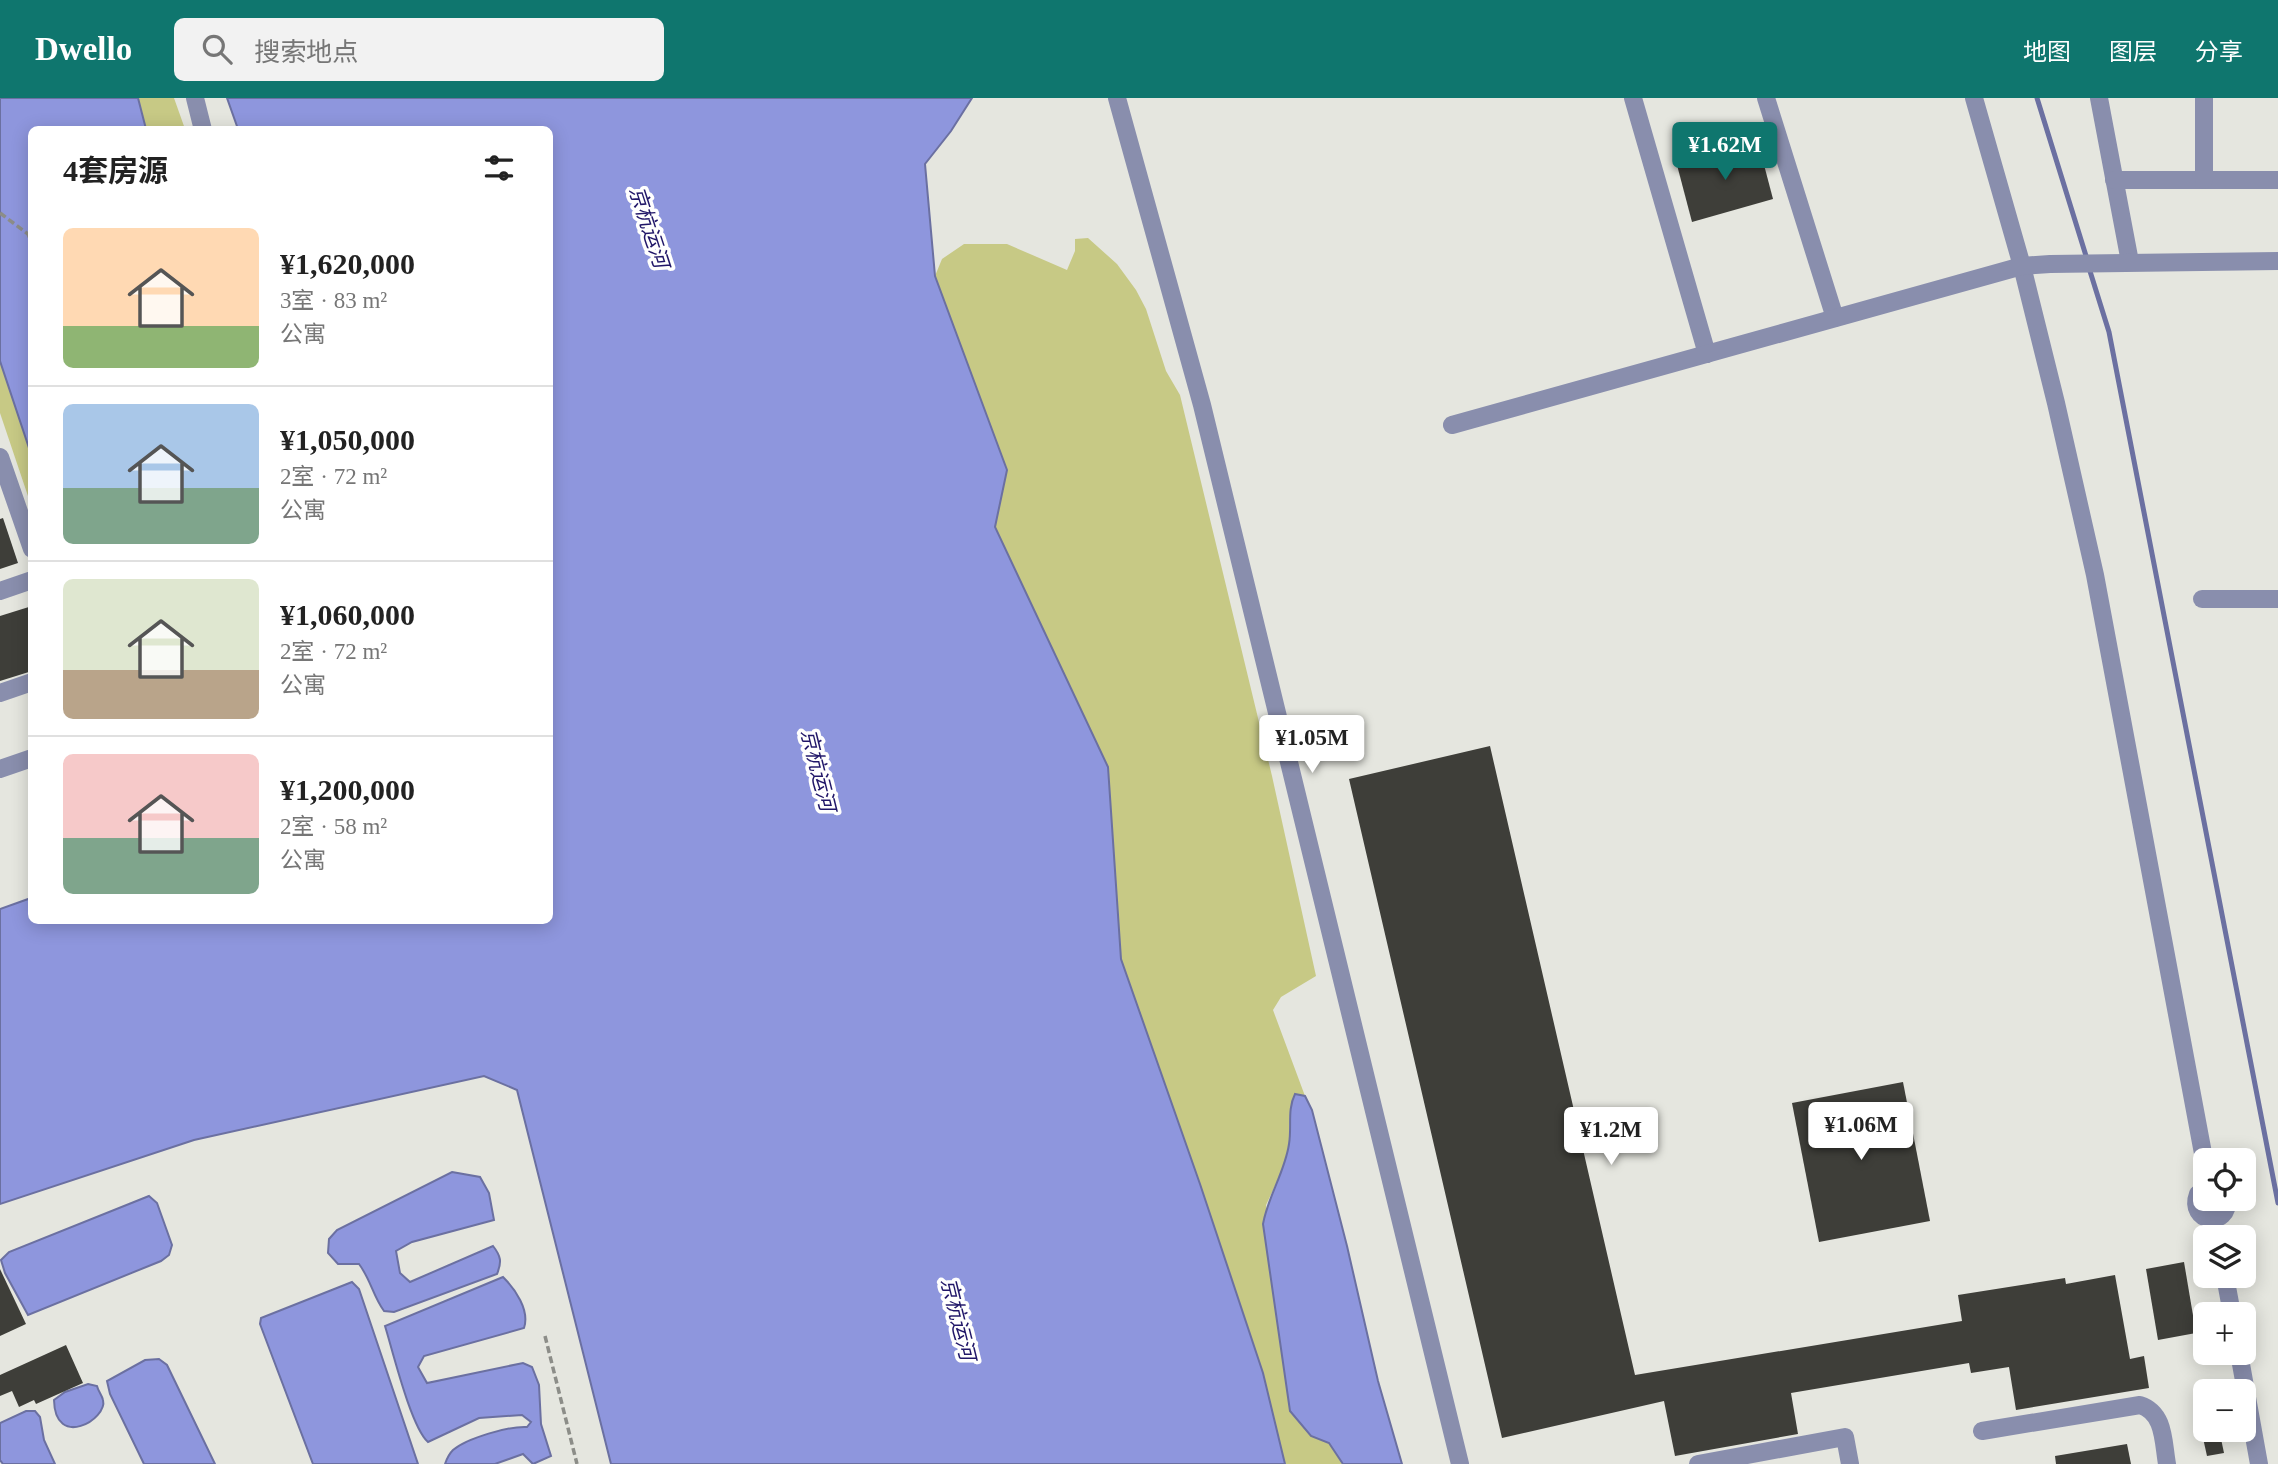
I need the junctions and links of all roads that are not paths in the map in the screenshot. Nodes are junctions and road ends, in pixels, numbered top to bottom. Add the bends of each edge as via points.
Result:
1 (195, 98) edge
2 (1117, 98) edge
3 (1633, 98) edge
4 (1766, 98) edge
5 (1974, 98) edge
6 (2099, 98) edge
7 (2204, 98) edge
8 (202, 126) edge
9 (2114, 180) junction
10 (2204, 180) junction
11 (2278, 180) edge
12 (2278, 261) edge
13 (2122, 262) junction
14 (2022, 266) junction
15 (1835, 318) junction
16 (1707, 354) junction
17 (1452, 425) dead end
18 (0, 457) edge
19 (3, 477) edge
20 (28, 539) edge
21 (28, 581) edge
22 (0, 591) edge
23 (2202, 599) dead end
24 (2278, 599) edge
25 (28, 683) edge
26 (0, 693) edge
27 (28, 759) edge
28 (0, 769) edge
29 (2202, 1148) edge
30 (2199, 1211) edge
31 (2224, 1211) edge
32 (2214, 1219) junction
33 (2215, 1225) edge
34 (2241, 1365) edge
35 (1982, 1431) dead end
36 (1460, 1464) edge
37 (1699, 1464) edge
38 (1850, 1464) edge
39 (2167, 1464) edge
40 (2259, 1464) edge

1 - 8 street
2 - 36 street via 1202,405
3 - 16 street
4 - 15 street
5 - 14 street
6 - 9 street
7 - 10 street
9 - 10 street
9 - 13 street
10 - 11 street
12 - 13 street
13 - 14 street
14 - 15 street
14 - 29 street via 2095,575
15 - 16 street
16 - 17 street
18 - 19 street
19 - 20 street
21 - 22 street
23 - 24 street
25 - 26 street
27 - 28 street
30 - 32 street
31 - 32 street
32 - 33 street
34 - 40 street
35 - 39 street via 2140,1405 2157,1415
37 - 38 street via 1845,1437

